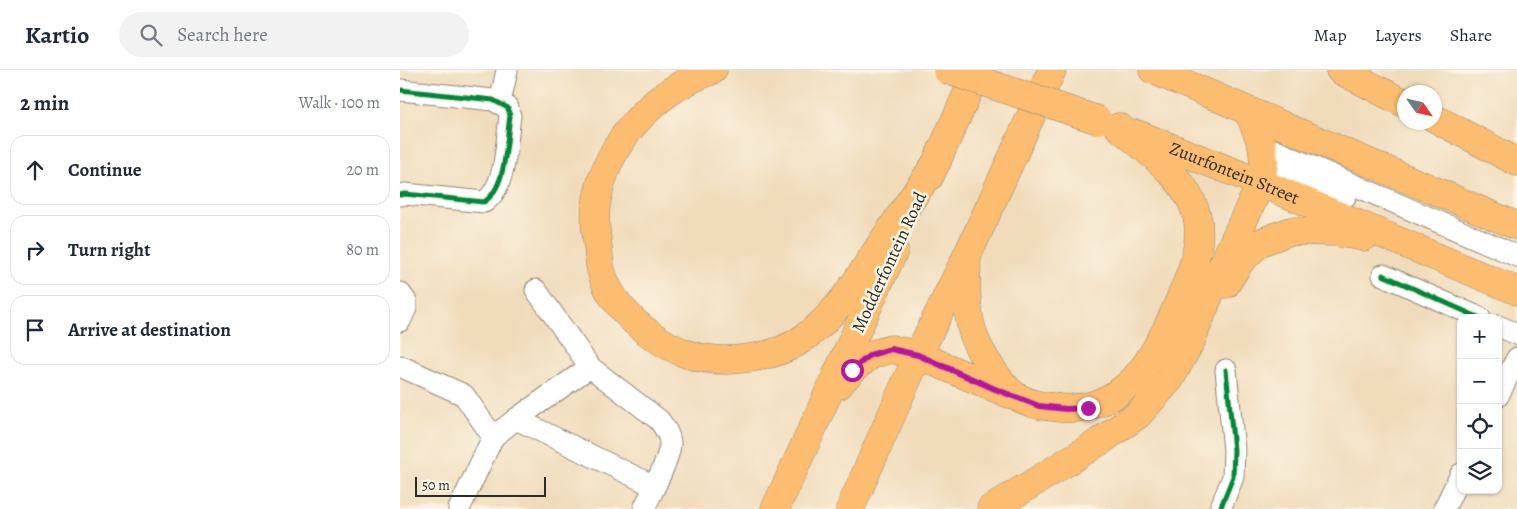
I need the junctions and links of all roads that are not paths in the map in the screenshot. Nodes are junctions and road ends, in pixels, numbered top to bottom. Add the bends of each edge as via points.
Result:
1 (507, 70) edge
2 (713, 70) edge
3 (947, 70) edge
4 (978, 70) edge
5 (1052, 70) edge
6 (1153, 70) edge
7 (1340, 70) edge
8 (400, 90) edge
9 (1397, 99) edge
10 (500, 103) junction
11 (1249, 112) junction
12 (1442, 122) edge
13 (1109, 124) junction
14 (938, 160) junction
15 (1517, 162) edge
16 (1262, 164) junction
17 (403, 194) edge
18 (1517, 226) edge
19 (1404, 244) junction
20 (967, 256) junction
21 (1517, 256) edge
22 (1517, 271) edge
23 (1382, 275) dead end
24 (536, 290) dead end
25 (1517, 292) edge
26 (400, 293) edge
27 (1471, 314) edge
28 (400, 321) edge
29 (1502, 328) edge
30 (1517, 334) edge
31 (1190, 343) junction
32 (918, 355) junction
33 (1517, 358) edge
34 (400, 366) edge
35 (590, 367) junction
36 (1226, 370) dead end
37 (1502, 388) edge
38 (1015, 396) junction
39 (828, 398) junction
40 (516, 419) junction
41 (493, 437) junction
42 (1457, 482) edge
43 (654, 486) junction
44 (459, 509) edge
45 (644, 509) edge
46 (775, 509) edge
47 (850, 509) edge
48 (991, 509) edge
49 (1220, 509) edge
50 (1444, 509) edge

1 - 10 street
2 - 14 main road via 663,95 638,117 603,176 596,207 601,272 615,301 641,328 671,349 708,360 745,360 777,352 805,338 852,289
3 - 13 main road, Zuurfontein Street, bridge
4 - 14 main road, Modderfontein Road
5 - 20 main road
6 - 11 main road
7 - 9 main road
8 - 10 street
10 - 17 street via 508,108 510,116 501,178 492,196 484,202
11 - 16 main road
11 - 18 main road
12 - 15 main road
13 - 16 main road, Zuurfontein Street
13 - 38 main road via 1160,163 1183,187 1195,211 1198,236 1192,269 1174,314 1150,358 1130,384 1108,400 1088,408 1066,409 1039,406
14 - 39 main road, Modderfontein Road via 860,321
16 - 19 main road, Zuurfontein Street
16 - 21 street
16 - 22 street
16 - 31 main road
19 - 25 main road, Zuurfontein Street
19 - 31 main road via 1335,232 1290,231 1259,244 1239,263
20 - 32 main road
20 - 38 main road via 966,287 974,338 997,377
23 - 27 street
24 - 35 street
26 - 28 street via 406,301
29 - 30 street
31 - 48 main road via 1170,378 1139,414
32 - 38 main road
32 - 39 main road via 891,349 870,355
32 - 47 main road
33 - 37 street
34 - 41 street via 464,395
35 - 40 street
35 - 43 street via 659,420 667,430 669,453
36 - 49 street via 1234,450 1233,477
39 - 46 main road, Modderfontein Road
40 - 41 street
40 - 43 street
41 - 44 street
42 - 50 street
43 - 45 street

